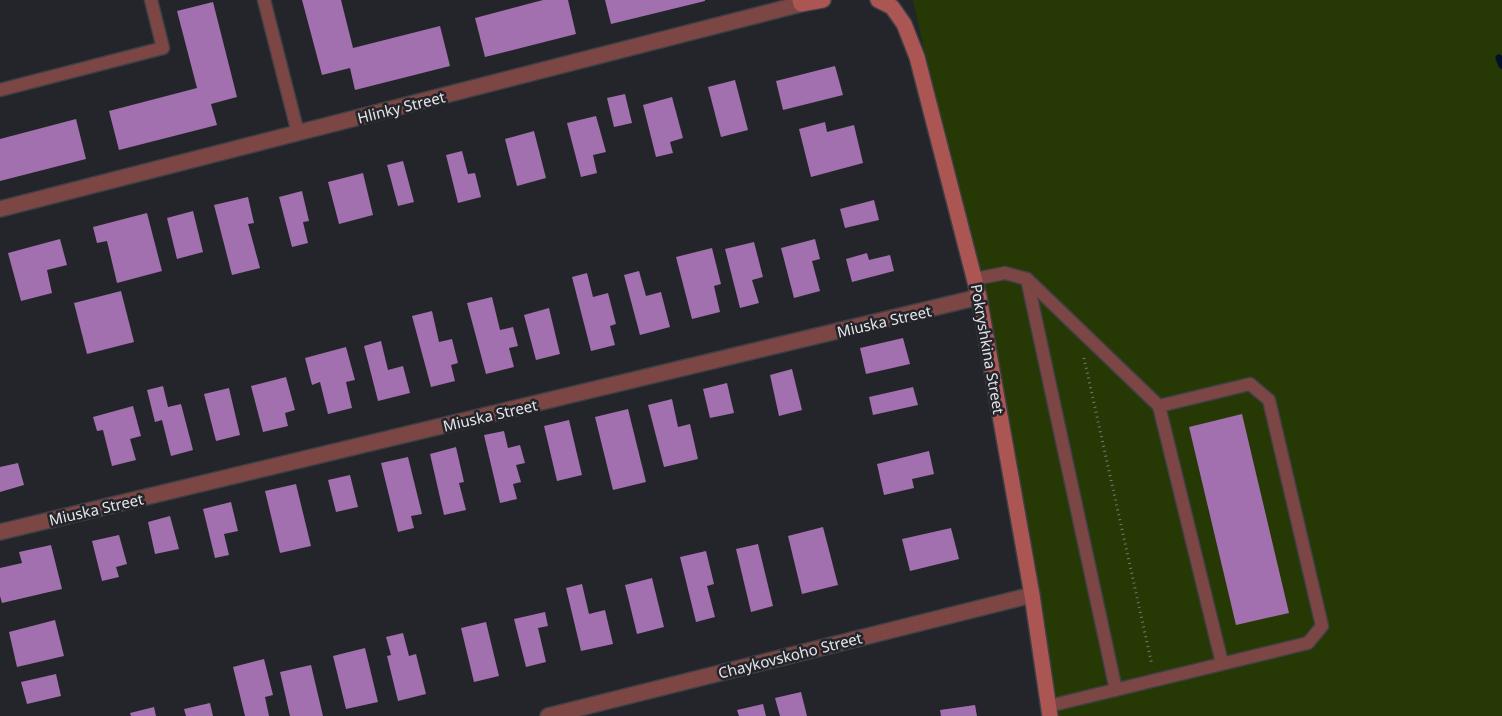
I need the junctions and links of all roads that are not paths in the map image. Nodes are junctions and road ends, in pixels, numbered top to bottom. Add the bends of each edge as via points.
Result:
1 (151, 0) edge
2 (264, 0) edge
3 (823, 0) edge
4 (878, 0) edge
5 (800, 2) edge
6 (0, 90) edge
7 (298, 133) junction
8 (0, 209) edge
9 (976, 279) junction
10 (1027, 279) junction
11 (979, 298) junction
12 (1160, 406) junction
13 (0, 532) edge
14 (1032, 595) junction
15 (1222, 664) junction
16 (1116, 690) junction
17 (1050, 711) edge
18 (548, 716) edge

1 - 6 lane via 163,48
2 - 7 lane
3 - 5 street
4 - 9 street, Pokryshkina Street via 892,7 904,24 917,57
5 - 7 street, Hlinky Street
7 - 8 street, Hlinky Street
9 - 10 lane via 1005,273
9 - 11 street, Pokryshkina Street
10 - 12 lane
10 - 16 lane
11 - 13 street, Miuska Street
11 - 14 street, Pokryshkina Street
12 - 15 lane
12 - 15 lane via 1250,384 1269,400 1322,626 1308,643
14 - 17 street, Pokryshkina Street
14 - 18 street, Chaykovskoho Street
15 - 16 lane
16 - 17 lane

